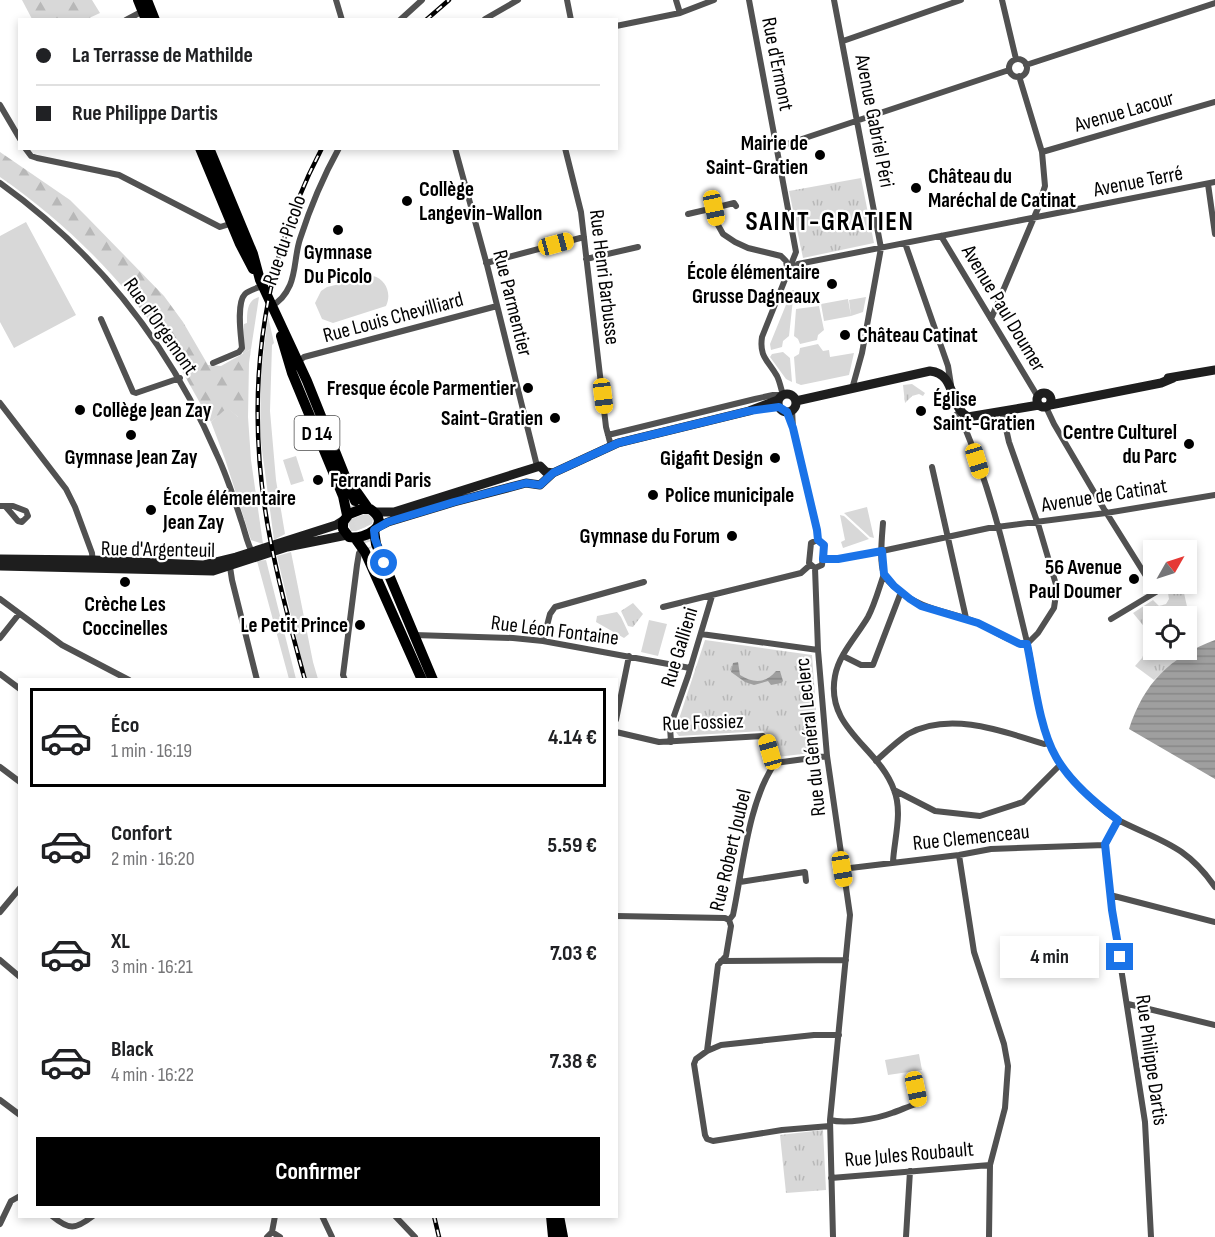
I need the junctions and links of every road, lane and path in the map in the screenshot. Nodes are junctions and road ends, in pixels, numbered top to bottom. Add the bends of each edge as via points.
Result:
1 (138, 0) edge
2 (147, 0) edge
3 (336, 0) edge
4 (518, 0) edge
5 (567, 0) edge
6 (676, 0) edge
7 (714, 0) edge
8 (749, 0) edge
9 (834, 0) edge
10 (962, 0) edge
11 (1002, 0) edge
12 (418, 1) edge
13 (1215, 3) edge
14 (680, 13) junction
15 (145, 15) edge
16 (154, 18) edge
17 (341, 18) edge
18 (402, 18) edge
19 (487, 18) edge
20 (571, 18) edge
21 (618, 26) edge
22 (843, 41) junction
23 (1016, 59) junction
24 (1026, 64) junction
25 (1010, 69) junction
26 (1019, 76) junction
27 (1215, 102) edge
28 (0, 105) edge
29 (858, 121) junction
30 (18, 136) edge
31 (778, 147) junction
32 (27, 150) edge
33 (201, 150) edge
34 (210, 150) edge
35 (338, 150) edge
36 (456, 150) edge
37 (566, 150) edge
38 (1042, 152) junction
39 (0, 183) edge
40 (1212, 183) edge
41 (736, 206) dead end
42 (714, 208) junction
43 (688, 214) dead end
44 (1034, 218) junction
45 (235, 223) junction
46 (1215, 234) edge
47 (941, 236) junction
48 (584, 237) junction
49 (793, 241) junction
50 (905, 243) junction
51 (638, 247) dead end
52 (881, 248) junction
53 (781, 256) junction
54 (586, 258) junction
55 (486, 263) junction
56 (789, 274) junction
57 (261, 283) junction
58 (271, 306) junction
59 (497, 306) junction
60 (991, 318) junction
61 (101, 320) dead end
62 (278, 321) junction
63 (285, 351) junction
64 (298, 362) junction
65 (213, 363) dead end
66 (1215, 370) edge
67 (180, 378) junction
68 (308, 384) junction
69 (951, 387) junction
70 (852, 389) junction
71 (1045, 402) junction
72 (0, 403) edge
73 (785, 403) junction
74 (1002, 411) junction
75 (960, 412) junction
76 (970, 417) junction
77 (965, 428) junction
78 (608, 435) junction
79 (611, 446) junction
80 (932, 467) dead end
81 (533, 468) junction
82 (549, 474) junction
83 (531, 483) junction
84 (460, 490) junction
85 (486, 495) junction
86 (1215, 495) edge
87 (3, 507) edge
88 (371, 510) junction
89 (1106, 513) junction
90 (346, 517) junction
91 (1037, 522) junction
92 (884, 523) dead end
93 (997, 527) junction
94 (375, 529) junction
95 (351, 536) junction
96 (947, 537) junction
97 (818, 540) junction
98 (368, 548) junction
99 (882, 551) junction
100 (254, 555) junction
101 (236, 557) junction
102 (0, 559) edge
103 (823, 559) junction
104 (93, 563) junction
105 (0, 566) edge
106 (230, 567) junction
107 (812, 567) junction
108 (801, 573) junction
109 (884, 574) junction
110 (644, 582) dead end
111 (815, 582) junction
112 (901, 592) junction
113 (712, 596) junction
114 (0, 599) edge
115 (663, 607) dead end
116 (19, 614) junction
117 (966, 618) junction
118 (1111, 619) dead end
119 (701, 634) junction
120 (414, 635) junction
121 (0, 639) edge
122 (543, 641) junction
123 (1027, 644) junction
124 (818, 650) junction
125 (628, 656) junction
126 (843, 657) junction
127 (690, 668) junction
128 (0, 674) edge
129 (125, 678) edge
130 (257, 678) edge
131 (344, 678) edge
132 (422, 678) edge
133 (430, 678) edge
134 (430, 678) edge
135 (18, 688) edge
136 (833, 688) junction
137 (821, 691) junction
138 (618, 709) edge
139 (618, 732) edge
140 (671, 742) junction
141 (1049, 743) junction
142 (826, 756) junction
143 (876, 761) junction
144 (775, 763) junction
145 (1061, 764) junction
146 (0, 767) edge
147 (18, 780) edge
148 (894, 790) junction
149 (1118, 820) junction
150 (1105, 844) junction
151 (959, 855) junction
152 (892, 862) junction
153 (842, 869) junction
154 (806, 881) dead end
155 (740, 882) junction
156 (1215, 887) edge
157 (18, 890) edge
158 (1110, 895) junction
159 (0, 912) edge
160 (618, 916) edge
161 (729, 920) junction
162 (1215, 922) edge
163 (0, 960) edge
164 (846, 960) junction
165 (720, 961) junction
166 (18, 975) edge
167 (1128, 1004) junction
168 (1215, 1025) edge
169 (839, 1035) junction
170 (707, 1051) junction
171 (912, 1075) dead end
172 (0, 1100) edge
173 (18, 1114) edge
174 (830, 1123) junction
175 (990, 1165) junction
176 (910, 1171) junction
177 (831, 1178) junction
178 (18, 1197) edge
179 (55, 1218) edge
180 (90, 1218) edge
181 (274, 1218) edge
182 (323, 1218) edge
183 (397, 1218) edge
184 (551, 1218) edge
185 (559, 1218) edge
186 (0, 1224) edge
187 (269, 1234) edge
188 (280, 1237) edge
189 (332, 1237) edge
190 (415, 1237) edge
191 (553, 1237) edge
192 (563, 1237) edge
193 (833, 1237) edge
194 (906, 1237) edge
195 (989, 1237) edge
196 (1151, 1237) edge

1 - 15 main road
2 - 16 main road
3 - 17 street
4 - 19 street
5 - 20 street
6 - 14 street
7 - 14 street
8 - 31 street, Rue d'Ermont
9 - 22 street, Avenue Gabriel Péri
10 - 22 street
11 - 23 street
12 - 18 street
13 - 24 street
14 - 21 street
22 - 29 street, Avenue Gabriel Péri
23 - 24 street
23 - 25 street
24 - 26 street via 1025,72
25 - 26 street
25 - 29 street
26 - 38 street
27 - 38 street, Avenue Lacour
28 - 30 street
29 - 31 street
29 - 52 street, Avenue Gabriel Péri
31 - 49 street, Rue d'Ermont
32 - 45 street via 37,158 119,175 220,226
33 - 45 main road, D 14
34 - 45 main road, D 14
35 - 58 street, Rue du Picolo via 305,225 290,285
36 - 55 street, Rue Parmentier
37 - 48 street, Rue Henri Barbusse
38 - 44 street via 1045,186
39 - 67 street, Rue d'Orgemont via 64,235 111,282
40 - 44 street, Avenue Terré
40 - 46 street
41 - 42 street via 734,203
42 - 43 street
42 - 53 street via 718,225 728,239
44 - 47 street, Avenue Terré
44 - 60 street
45 - 57 main road, D 14 via 245,257
47 - 50 street, Avenue Terré
47 - 60 street, Avenue Paul Doumer
48 - 54 street, Rue Henri Barbusse
48 - 55 street
49 - 53 street via 790,253
49 - 56 street, Rue d'Ermont via 796,254
50 - 52 street, Avenue Terré
50 - 69 street via 948,366
51 - 54 street
52 - 56 street, Avenue Terré via 798,264
52 - 70 street, Avenue Gabriel Péri
53 - 56 street
54 - 78 street, Rue Henri Barbusse
55 - 59 street, Rue Parmentier
56 - 73 street, Rue d'Ermont via 760,347 777,377
57 - 58 main road, D 14
57 - 65 street via 242,299 242,348
58 - 62 main road, D 14
59 - 64 street, Rue Louis Chevilliard via 304,357
59 - 81 street, Rue Parmentier
60 - 71 street, Avenue Paul Doumer
61 - 67 street via 133,392
62 - 63 main road, D 14
62 - 64 main road, D 14
63 - 68 main road, D 14 via 353,501
63 - 90 main road, D 14 via 343,496
64 - 68 main road, D 14
66 - 71 street
67 - 100 street, Rue d'Orgemont via 218,457
68 - 88 main road, D 14 via 359,496
69 - 70 street via 943,375 930,371
69 - 75 street
70 - 73 street
71 - 74 street
71 - 89 street, Avenue Paul Doumer
72 - 104 street via 66,489
73 - 78 street via 773,395
73 - 79 street
73 - 97 street, Rue du Général Leclerc
74 - 76 street
74 - 91 street
75 - 76 street
75 - 77 street via 954,417 955,424
76 - 77 street
77 - 93 street
78 - 79 street, Rue Henri Barbusse
79 - 82 street
80 - 96 street
81 - 82 street via 542,468
81 - 83 street via 528,477
81 - 84 street
82 - 83 street via 540,485
83 - 85 street
84 - 85 street
84 - 88 street via 394,512
85 - 94 street
86 - 89 street, Avenue de Catinat
87 - 87 street via 22,522 30,511 14,507
88 - 90 main road
88 - 94 main road via 379,520
89 - 91 street, Avenue de Catinat
89 - 118 street, Avenue Paul Doumer via 1156,592
90 - 95 main road via 342,526
90 - 100 street, Rue d'Argenteuil via 336,525
91 - 93 street, Avenue de Catinat
91 - 123 street via 1057,588 1054,608
92 - 99 street
93 - 96 street, Avenue de Catinat
93 - 123 street
94 - 95 main road
94 - 120 main road via 376,544
95 - 98 main road
95 - 100 street, Rue d'Argenteuil
96 - 99 street, Avenue de Catinat
96 - 117 street
97 - 103 street, Rue du Général Leclerc via 824,545
97 - 107 street, Rue du Général Leclerc via 811,543 809,550
98 - 131 street via 359,553
98 - 132 main road
98 - 134 main road
99 - 103 street, Avenue de Catinat
99 - 109 street
100 - 101 street, Rue d'Argenteuil
100 - 106 street, Rue d'Argenteuil
101 - 104 street, Rue d'Argenteuil via 196,565
101 - 106 street
102 - 104 street, Rue d'Argenteuil
103 - 107 street via 822,565
104 - 105 street, Rue d'Argenteuil
104 - 106 street, Rue d'Argenteuil via 193,572
106 - 130 street
107 - 108 street
107 - 111 street, Rue du Général Leclerc
108 - 111 street via 812,576
108 - 113 street
109 - 112 street
109 - 126 street via 870,614
110 - 122 street via 555,608
111 - 124 street, Rue du Général Leclerc
112 - 117 street via 921,606
112 - 126 street via 873,665 861,665
113 - 115 street
113 - 119 street, Rue Gallieni
114 - 116 street
116 - 121 street
116 - 129 street via 62,645
117 - 123 street
119 - 124 street
119 - 127 street, Rue Gallieni
120 - 122 street, Rue Léon Fontaine
120 - 133 main road
122 - 125 street, Rue Léon Fontaine
123 - 141 street
124 - 137 street, Rue du Général Leclerc
125 - 127 street, Rue Léon Fontaine
125 - 138 street
126 - 136 street
127 - 140 street, Rue Gallieni via 670,727
128 - 135 street
136 - 137 street
136 - 143 street via 838,713
137 - 142 street, Rue du Général Leclerc
139 - 140 street, Rue Fossiez
140 - 144 street, Rue Fossiez via 763,736
141 - 143 street via 975,725 939,724 910,733
141 - 145 street
142 - 144 street
142 - 153 street, Rue du Général Leclerc
143 - 148 street
144 - 155 street, Rue Robert Joubel via 764,778 756,803
145 - 148 street via 1023,802 980,816 935,811
145 - 149 street via 1101,808
146 - 147 street
148 - 152 street via 897,807
149 - 150 street
149 - 156 street via 1177,847 1194,860
150 - 151 street, Rue Clemenceau via 1017,847
150 - 158 street, Rue Philippe Dartis
151 - 152 street, Rue Clemenceau
151 - 175 street via 974,952 1008,1066 1005,1108
152 - 153 street, Rue Clemenceau
153 - 164 street, Rue du Général Leclerc via 850,915
154 - 155 street via 805,872
155 - 161 street, Rue Robert Joubel
157 - 159 street
158 - 162 street
158 - 167 street, Rue Philippe Dartis
160 - 161 street
161 - 165 street, Rue Robert Joubel via 726,956
163 - 166 street
164 - 165 street
164 - 169 street, Rue du Général Leclerc
165 - 170 street, Rue Robert Joubel
167 - 168 street
167 - 196 street, Rue Philippe Dartis via 1145,1122
169 - 170 street via 722,1045
169 - 174 street, Rue du Général Leclerc
170 - 174 street, Rue Robert Joubel via 694,1064 707,1139
171 - 174 street via 919,1103 892,1113
172 - 173 street
174 - 177 street, Rue du Général Leclerc
175 - 176 street, Rue Jules Roubault
175 - 195 street
176 - 177 street, Rue Jules Roubault
176 - 194 street
177 - 193 street, Rue du Général Leclerc
178 - 186 street via 11,1201
179 - 180 street via 72,1227
181 - 187 street
182 - 189 street
183 - 190 street
184 - 191 main road
185 - 192 main road
187 - 188 street

